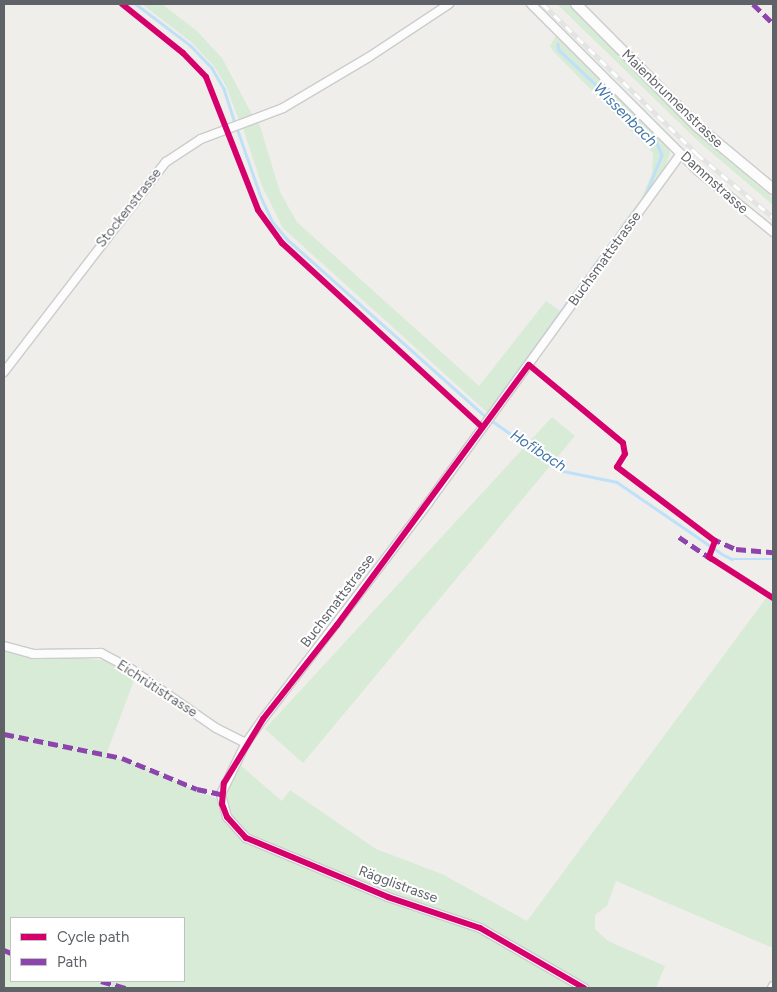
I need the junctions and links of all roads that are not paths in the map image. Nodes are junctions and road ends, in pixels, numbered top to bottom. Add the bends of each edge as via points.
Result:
1 (450, 4) edge
2 (531, 4) edge
3 (576, 4) edge
4 (681, 154) junction
5 (773, 189) edge
6 (773, 232) edge
7 (4, 372) edge
8 (4, 646) edge
9 (246, 743) junction
10 (221, 794) joint
11 (584, 988) edge

1 - 7 street, Stockenstrasse via 283,108 201,139 166,162 147,182
2 - 4 street, Dammstrasse
3 - 5 street, Maienbrunnenstrasse via 697,126
4 - 6 street, Dammstrasse
4 - 9 street, Buchsmattstrasse via 529,365
8 - 9 street, Eichrütistrasse via 34,654 101,653 131,669 216,728
9 - 10 street, Buchsmattstrasse
10 - 11 street, Rägglistrasse via 227,817 246,838 388,897 480,928

